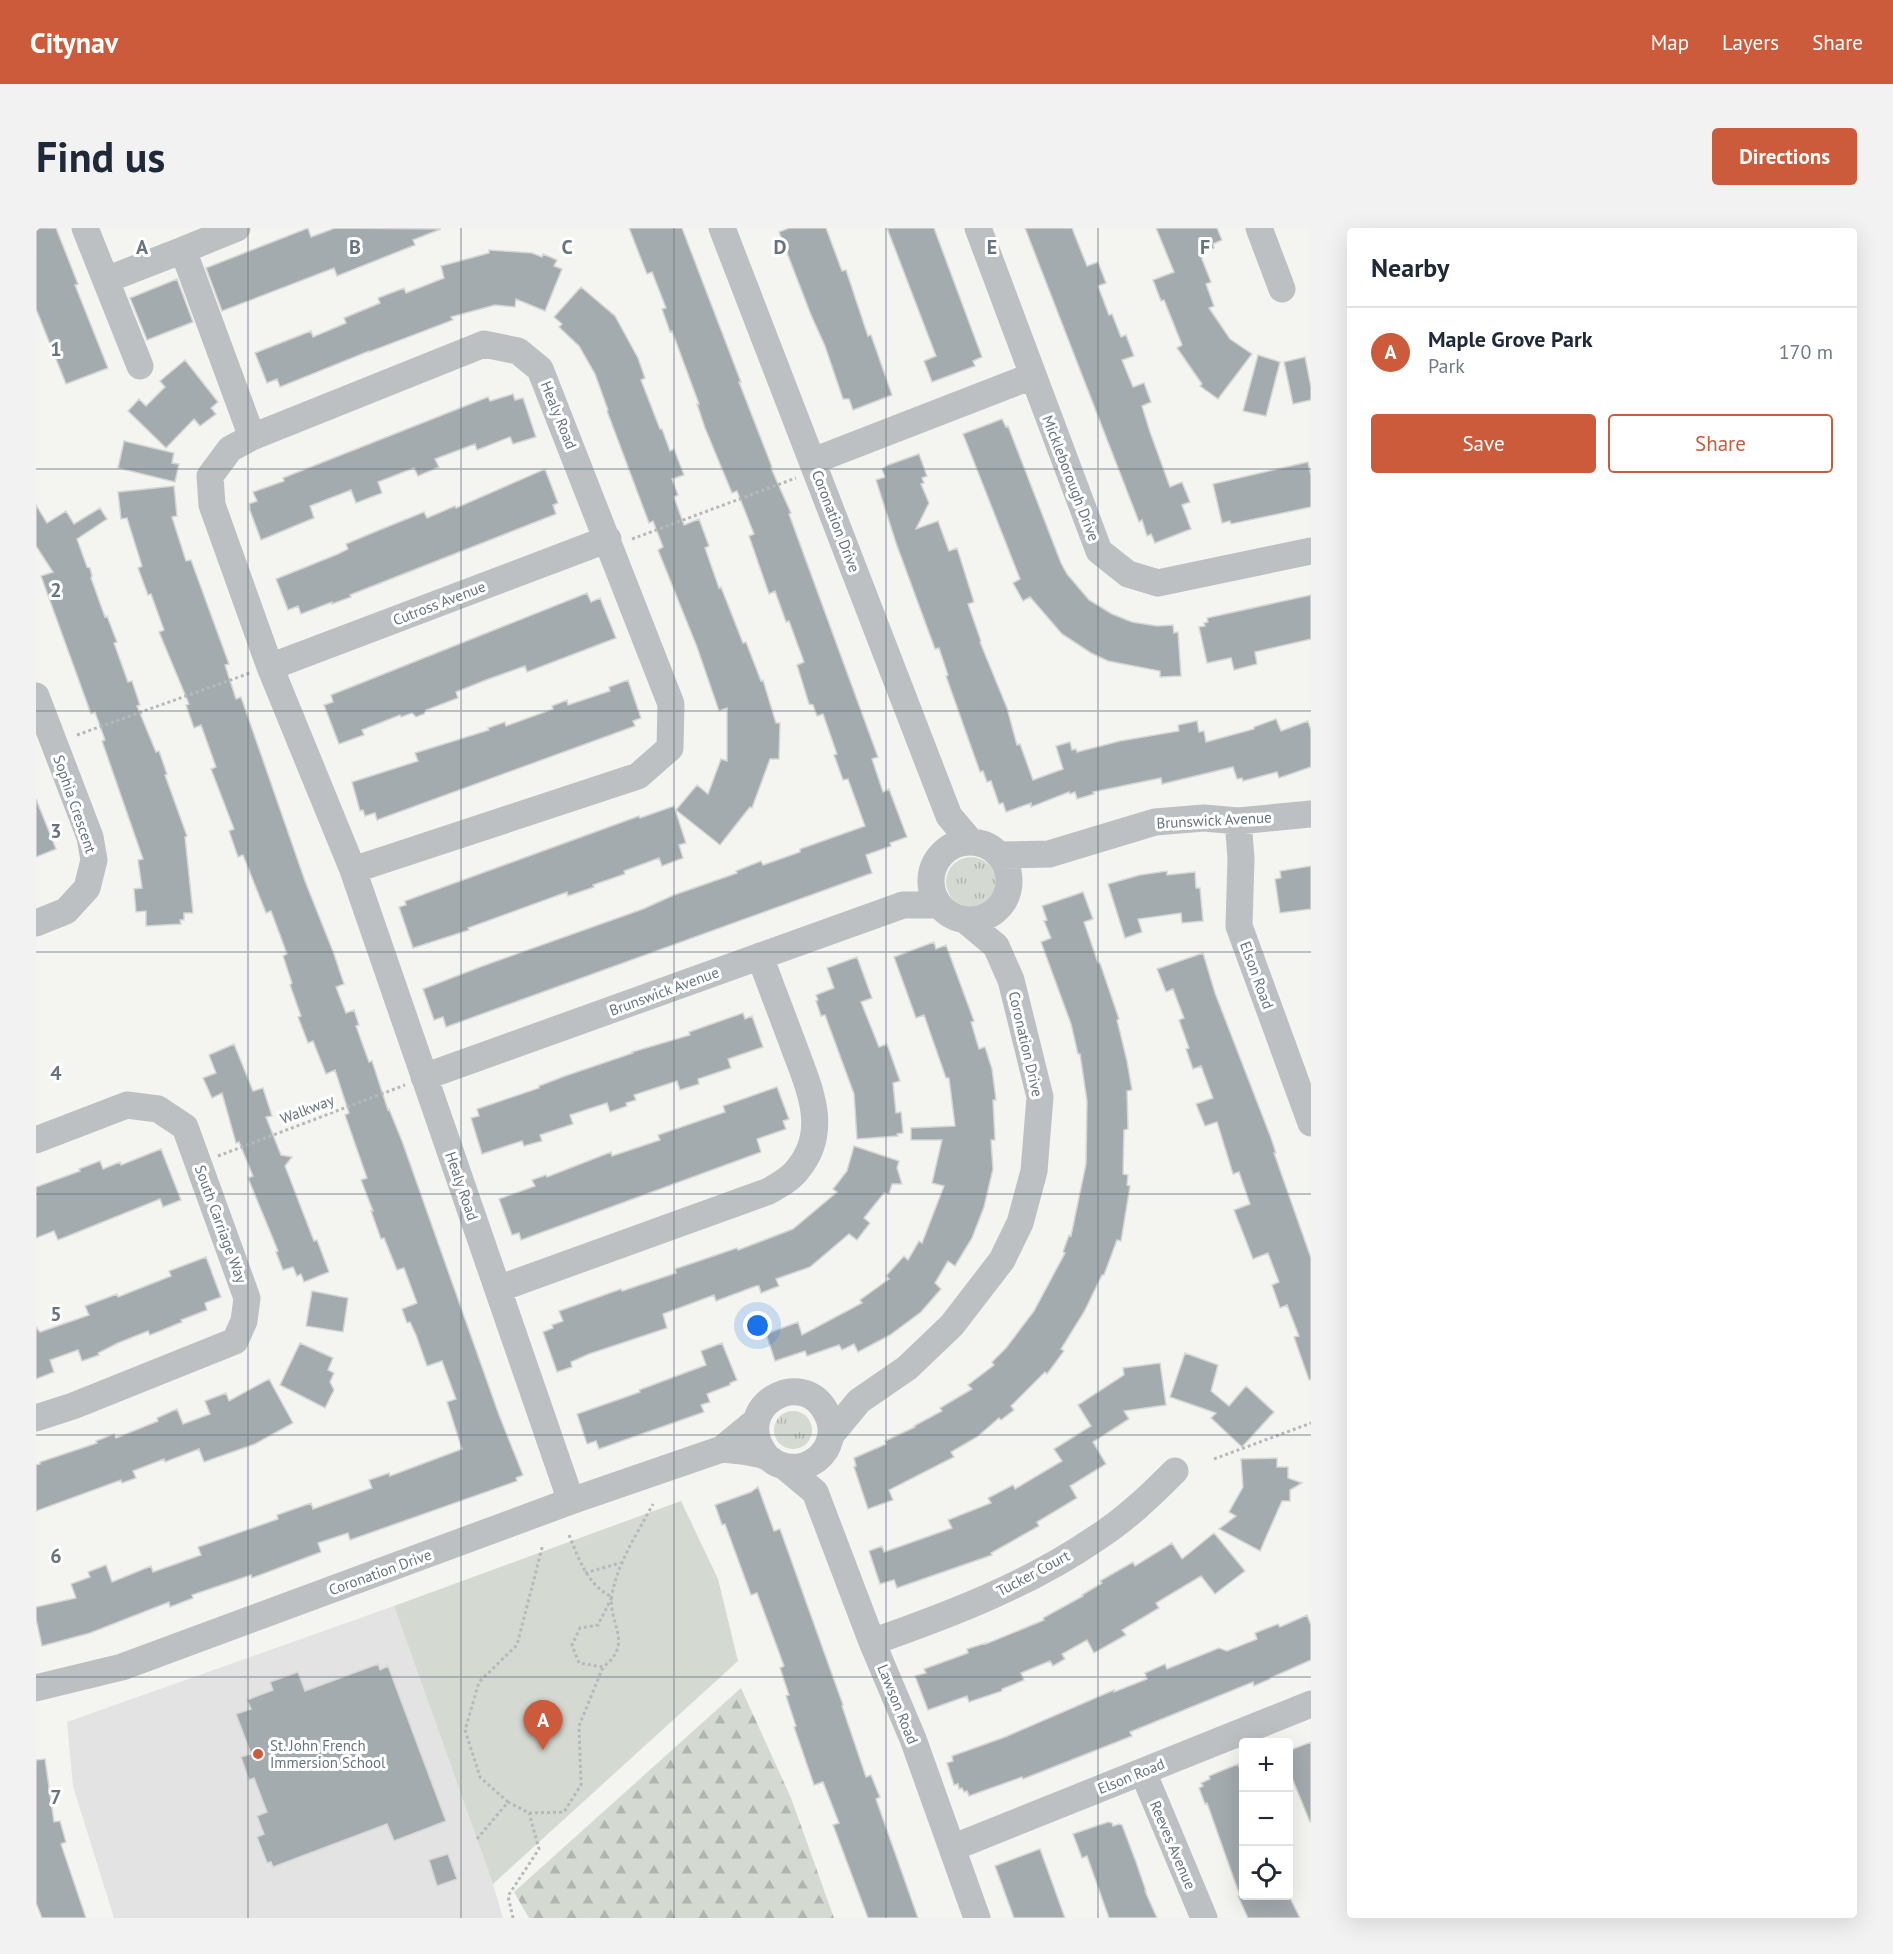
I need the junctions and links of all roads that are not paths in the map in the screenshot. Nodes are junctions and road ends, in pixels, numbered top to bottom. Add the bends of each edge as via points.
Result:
1 (85, 228) edge
2 (237, 228) edge
3 (722, 228) edge
4 (978, 228) edge
5 (1259, 228) edge
6 (183, 250) junction
7 (106, 280) junction
8 (1282, 289) dead end
9 (140, 366) dead end
10 (1032, 376) junction
11 (252, 436) junction
12 (807, 468) junction
13 (620, 539) junction
14 (1311, 551) edge
15 (262, 670) junction
16 (36, 696) edge
17 (1311, 813) edge
18 (949, 816) junction
19 (1238, 821) junction
20 (971, 842) junction
21 (943, 852) junction
22 (1050, 854) junction
23 (1000, 855) junction
24 (353, 870) junction
25 (930, 878) junction
26 (1005, 895) junction
27 (903, 905) junction
28 (939, 905) junction
29 (964, 920) junction
30 (36, 923) edge
31 (996, 946) junction
32 (760, 956) junction
33 (424, 1077) junction
34 (1311, 1123) edge
35 (36, 1140) edge
36 (498, 1289) junction
37 (818, 1401) junction
38 (859, 1401) junction
39 (36, 1418) edge
40 (756, 1421) junction
41 (827, 1444) junction
42 (722, 1449) junction
43 (776, 1462) junction
44 (1175, 1472) dead end
45 (815, 1492) junction
46 (571, 1501) junction
47 (872, 1642) junction
48 (36, 1688) edge
49 (1311, 1704) edge
50 (1143, 1772) junction
51 (952, 1848) junction
52 (977, 1918) edge
53 (1204, 1918) edge

1 - 7 street
2 - 6 street
3 - 12 street, Coronation Drive
4 - 10 street, Mickleborough Drive
5 - 8 street
6 - 7 street
6 - 11 street
7 - 9 street
10 - 12 street
10 - 14 street, Mickleborough Drive via 1099,551 1128,574 1158,583
11 - 13 street, Healy Road via 484,344 518,351 540,369
11 - 15 street, Healy Road via 230,449 210,476 212,505
12 - 18 street, Coronation Drive
13 - 15 street, Cutross Avenue
13 - 24 street, Healy Road via 671,704 670,748 638,776
15 - 24 street, Healy Road
16 - 30 street, Sophia Crescent via 90,837 94,860 87,888 66,911
17 - 19 street, Brunswick Avenue
18 - 20 street, Coronation Drive
18 - 21 street
19 - 22 street, Brunswick Avenue via 1204,818 1155,822
19 - 34 street, Elson Road via 1239,926
20 - 21 street
20 - 23 street
21 - 25 street
22 - 23 street, Brunswick Avenue
22 - 26 street, Brunswick Avenue
23 - 26 street via 1009,875
24 - 33 street, Healy Road
25 - 27 street, Brunswick Avenue
25 - 28 street
26 - 29 street via 985,917
26 - 31 street
27 - 28 street, Brunswick Avenue
27 - 32 street, Brunswick Avenue
28 - 29 street
29 - 31 street, Coronation Drive
31 - 38 street, Coronation Drive via 1011,980 1040,1097 1034,1171 1020,1223 1002,1260 952,1325 907,1368
32 - 33 street, Brunswick Avenue
32 - 36 street via 816,1111 814,1133 798,1170 769,1191
33 - 36 street, Healy Road
35 - 39 street, South Carriage Way via 127,1105 159,1109 185,1127 247,1298 244,1321 235,1341
36 - 46 street, Healy Road
37 - 38 street
37 - 40 street via 800,1392 782,1394 765,1404
37 - 41 street via 828,1416
38 - 41 street, Coronation Drive
40 - 42 street, Coronation Drive
40 - 43 street via 756,1440
41 - 43 street via 816,1461 806,1465
41 - 45 street
42 - 43 street, Coronation Drive
42 - 46 street, Coronation Drive
43 - 45 street, Lawson Road
44 - 47 street, Tucker Court via 1140,1506 1095,1540 1015,1586
45 - 47 street, Lawson Road
46 - 48 street, Coronation Drive via 122,1667
47 - 51 street, Lawson Road via 913,1739
49 - 50 street, Elson Road
50 - 51 street, Elson Road
50 - 53 street, Reeves Avenue
51 - 52 street, Lawson Road

